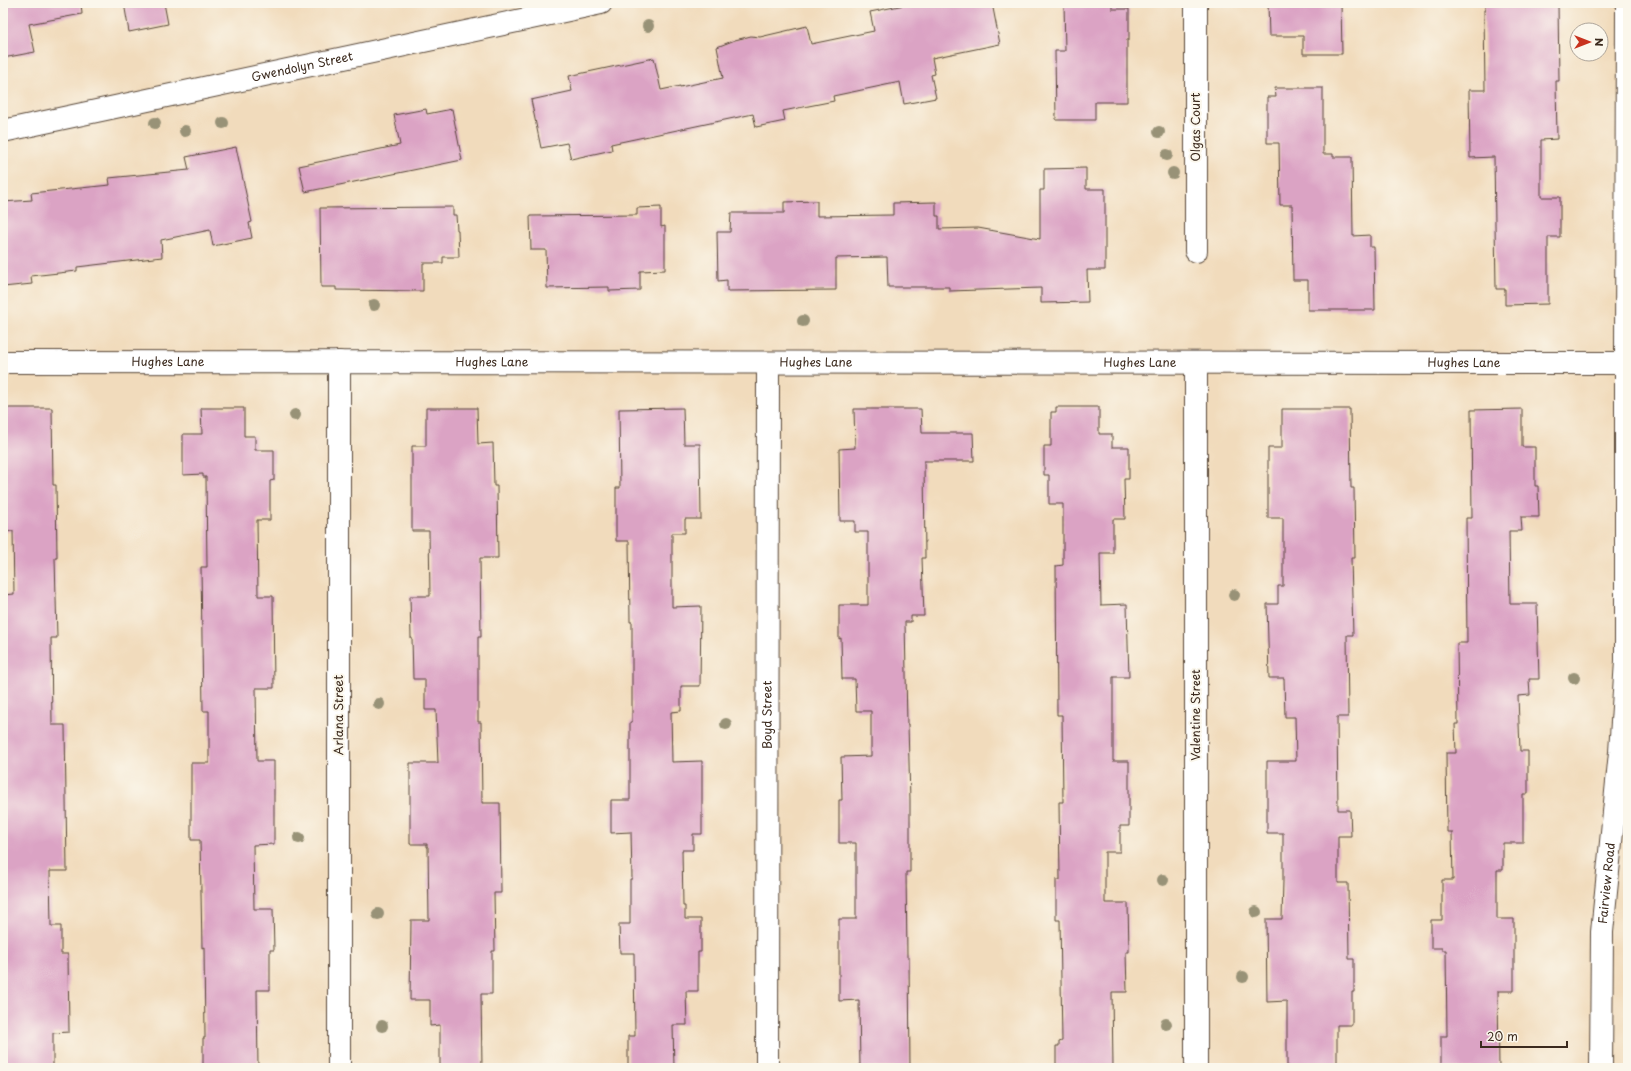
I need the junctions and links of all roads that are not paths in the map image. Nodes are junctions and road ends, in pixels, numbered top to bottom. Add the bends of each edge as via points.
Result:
1 (601, 3) edge
2 (1196, 3) edge
3 (1627, 3) edge
4 (3, 131) edge
5 (1196, 252) dead end
6 (3, 362) edge
7 (339, 362) junction
8 (768, 363) junction
9 (1196, 363) junction
10 (1627, 363) edge
11 (339, 1068) edge
12 (767, 1068) edge
13 (1196, 1068) edge
14 (1601, 1068) edge

1 - 4 street, Gwendolyn Street
2 - 5 street, Olgas Court
3 - 10 street, Fairview Road
6 - 7 street, Hughes Lane
7 - 8 street, Hughes Lane
7 - 11 street, Arlana Street
8 - 9 street, Hughes Lane
8 - 12 street, Boyd Street
9 - 10 street, Hughes Lane
9 - 13 street, Valentine Street
10 - 14 street, Fairview Road via 1626,661 1620,752 1602,932

